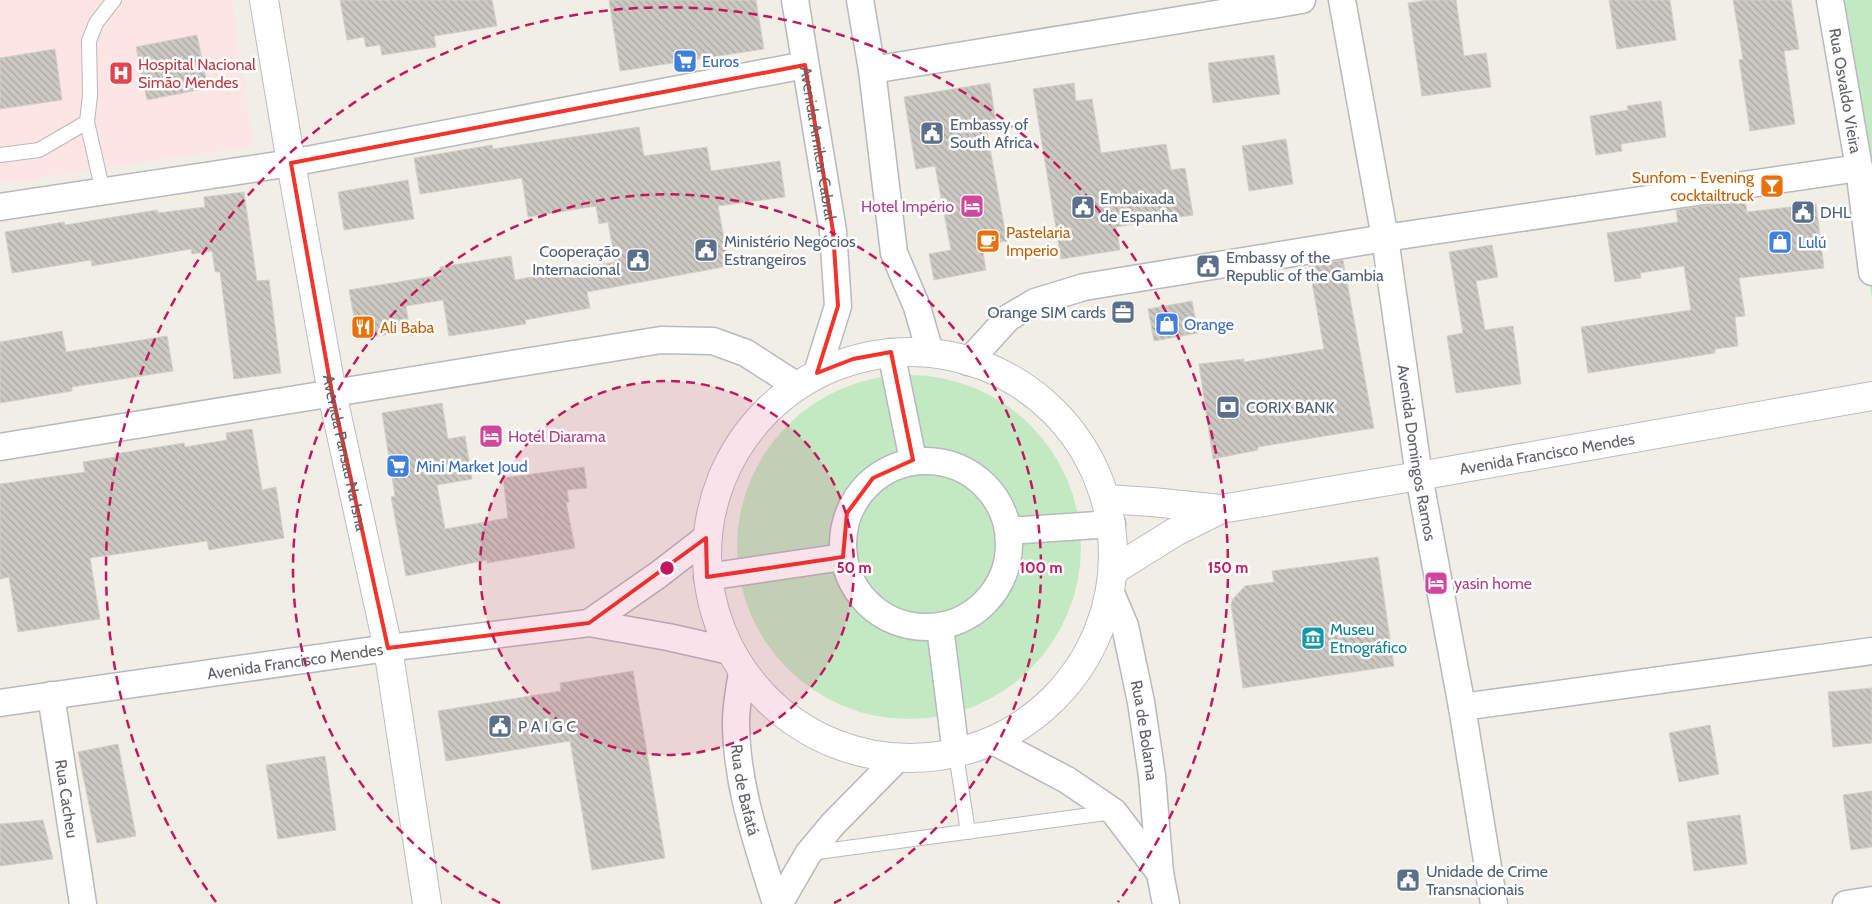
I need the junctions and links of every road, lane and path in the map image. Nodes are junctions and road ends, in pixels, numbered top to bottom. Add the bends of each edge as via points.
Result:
1 (114, 0) edge
2 (264, 0) edge
3 (795, 0) edge
4 (860, 0) edge
5 (1302, 0) edge
6 (1342, 0) edge
7 (1830, 0) edge
8 (805, 65) junction
9 (872, 70) junction
10 (87, 122) junction
11 (0, 155) edge
12 (291, 163) junction
13 (1859, 168) junction
14 (103, 192) junction
15 (0, 207) edge
16 (1384, 238) junction
17 (1872, 272) edge
18 (891, 352) junction
19 (930, 352) junction
20 (968, 362) junction
21 (807, 379) junction
22 (332, 393) junction
23 (1872, 396) edge
24 (0, 447) edge
25 (913, 460) junction
26 (1419, 476) junction
27 (1221, 509) junction
28 (1109, 512) junction
29 (1010, 531) junction
30 (706, 538) junction
31 (843, 556) junction
32 (707, 577) junction
33 (1112, 581) junction
34 (589, 623) junction
35 (940, 627) junction
36 (388, 648) junction
37 (1872, 651) edge
38 (736, 661) junction
39 (51, 695) junction
40 (0, 703) edge
41 (1462, 707) junction
42 (994, 741) junction
43 (956, 754) junction
44 (898, 758) junction
45 (1114, 812) junction
46 (968, 832) junction
47 (808, 854) junction
48 (1160, 873) junction
49 (1872, 900) edge
50 (83, 904) edge
51 (427, 904) edge
52 (778, 904) edge
53 (1166, 904) edge
54 (1494, 904) edge
55 (1846, 904) edge

1 - 10 lane via 96,23 89,41
2 - 12 main road, Avenida Pansau Na Isna
3 - 8 street, Avenida Amilcar Cabral
4 - 9 street
5 - 9 street
6 - 16 street, Avenida Domingos Ramos
7 - 13 street, Rua Osvaldo Vieira
8 - 12 street
8 - 21 street, Avenida Amilcar Cabral via 833,231 838,306
9 - 19 street via 894,253 917,307
10 - 11 lane via 39,150
10 - 14 lane
12 - 14 street
12 - 22 main road, Avenida Pansau Na Isna
13 - 16 street
13 - 17 street, Rua Osvaldo Vieira
14 - 15 street
16 - 20 street via 1084,287 1035,302 1008,318
16 - 26 street, Avenida Domingos Ramos
18 - 19 main road
18 - 21 main road via 853,359
18 - 25 street
19 - 20 main road
20 - 28 main road via 989,368 1041,399 1081,444
21 - 22 street via 713,342 661,340
21 - 30 main road via 774,402 739,441 716,487
22 - 24 street
22 - 36 main road, Avenida Pansau Na Isna
23 - 26 main road, Avenida Francisco Mendes
25 - 29 street via 957,465 992,491
25 - 31 street via 873,478 847,513
26 - 27 main road, Avenida Francisco Mendes
26 - 41 street, Avenida Domingos Ramos
27 - 28 main road via 1152,502
27 - 33 main road via 1175,532
28 - 29 street
28 - 33 main road
29 - 35 street via 1005,574 980,610
30 - 32 main road
30 - 34 street
31 - 32 street
31 - 35 street via 861,596 868,602 896,622
32 - 38 main road via 714,615
33 - 42 main road via 1096,639 1071,682 1036,716
33 - 48 street, Rua de Bolama via 1141,702 1152,776
34 - 36 street, Avenida Francisco Mendes
34 - 38 street via 668,637
35 - 43 street
36 - 39 street, Avenida Francisco Mendes
36 - 51 main road, Avenida Pansau Na Isna
37 - 41 street
38 - 44 main road via 766,700 803,727 827,741 862,753
38 - 52 street, Rua de Bafatá via 738,763 749,820
39 - 40 street, Avenida Francisco Mendes
39 - 50 street, Rua Cacheu
41 - 54 street, Avenida Domingos Ramos
42 - 43 main road
42 - 45 street, Rua de Bolama via 1067,780
43 - 44 main road
43 - 46 lane
44 - 47 street, Rua de Bafatá
45 - 46 lane
45 - 48 street, Rua de Bolama
46 - 47 lane
47 - 52 street, Rua de Bafatá
48 - 53 street, Rua de Bolama
49 - 55 street

